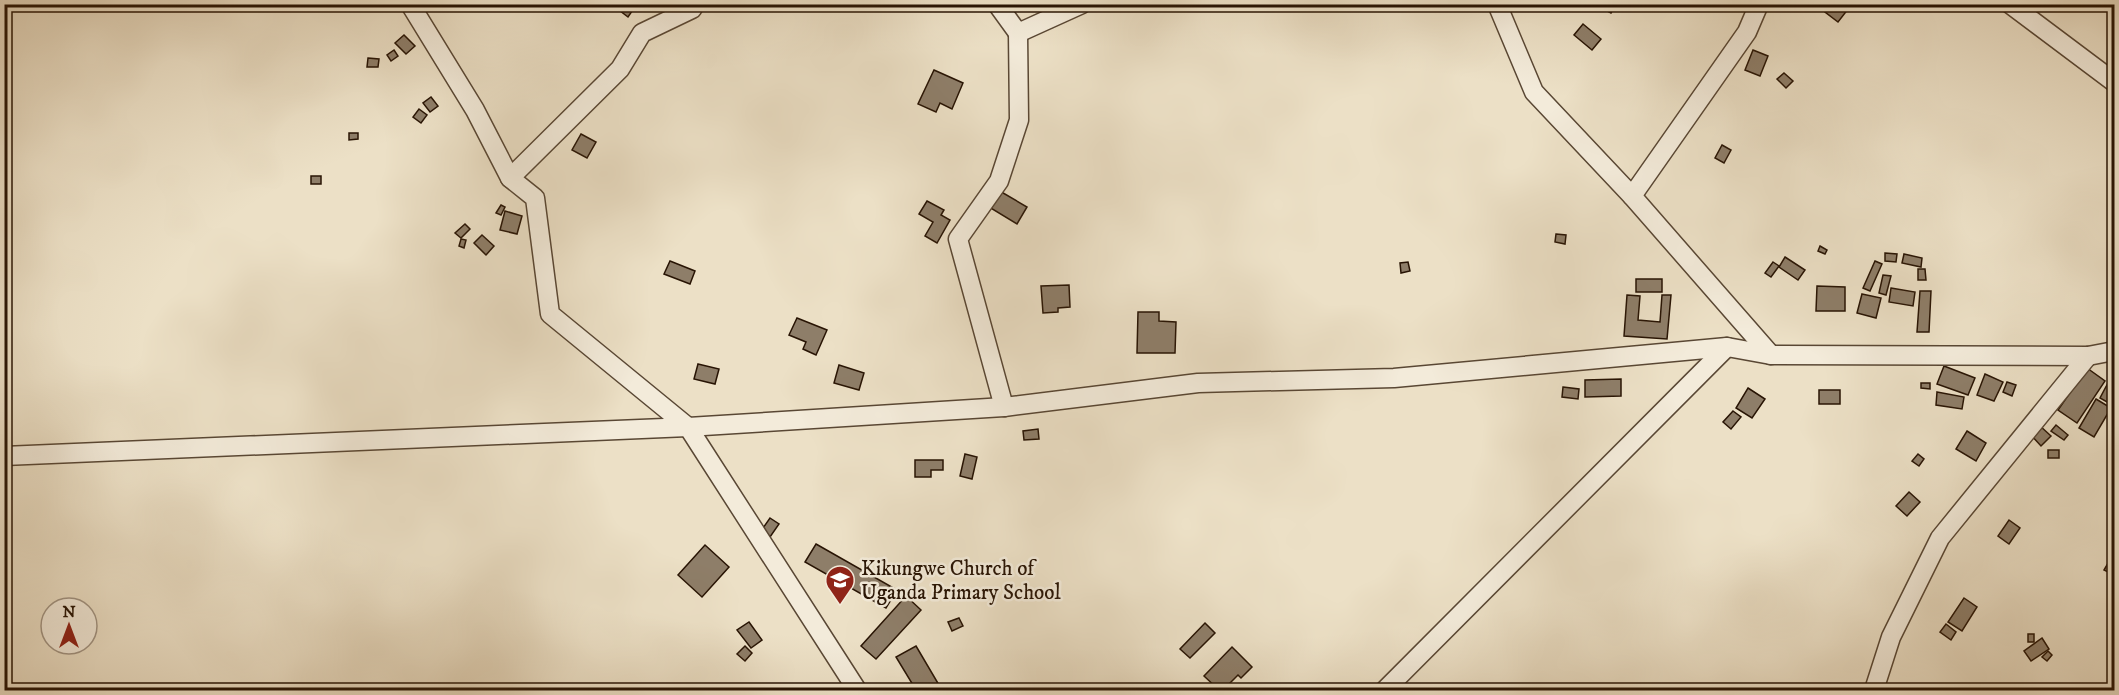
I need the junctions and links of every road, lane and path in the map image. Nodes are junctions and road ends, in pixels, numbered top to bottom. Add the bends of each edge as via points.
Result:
1 (410, 4) edge
2 (429, 4) edge
3 (695, 4) edge
4 (997, 4) edge
5 (1082, 4) edge
6 (1497, 4) edge
7 (1759, 4) edge
8 (2010, 4) edge
9 (421, 22) junction
10 (1018, 33) junction
11 (2115, 82) edge
12 (510, 178) junction
13 (1632, 196) junction
14 (1727, 347) junction
15 (2115, 351) edge
16 (1771, 355) junction
17 (2088, 356) junction
18 (1004, 407) junction
19 (688, 427) junction
20 (4, 456) edge
21 (857, 690) edge
22 (1385, 690) edge
23 (1874, 690) edge

1 - 9 street
2 - 9 street
3 - 12 street via 642,33 620,69
4 - 10 street
5 - 10 street
6 - 13 street via 1534,92
7 - 13 street via 1747,32
8 - 11 street
9 - 12 street via 475,110
10 - 18 street via 1019,120 999,181 958,238
12 - 19 street via 535,198 550,314
13 - 16 street
14 - 16 street
14 - 18 street via 1394,378 1198,383
14 - 22 street
15 - 17 street
16 - 17 street
17 - 23 street via 1941,538 1891,637
18 - 19 street
19 - 20 street
19 - 21 street

